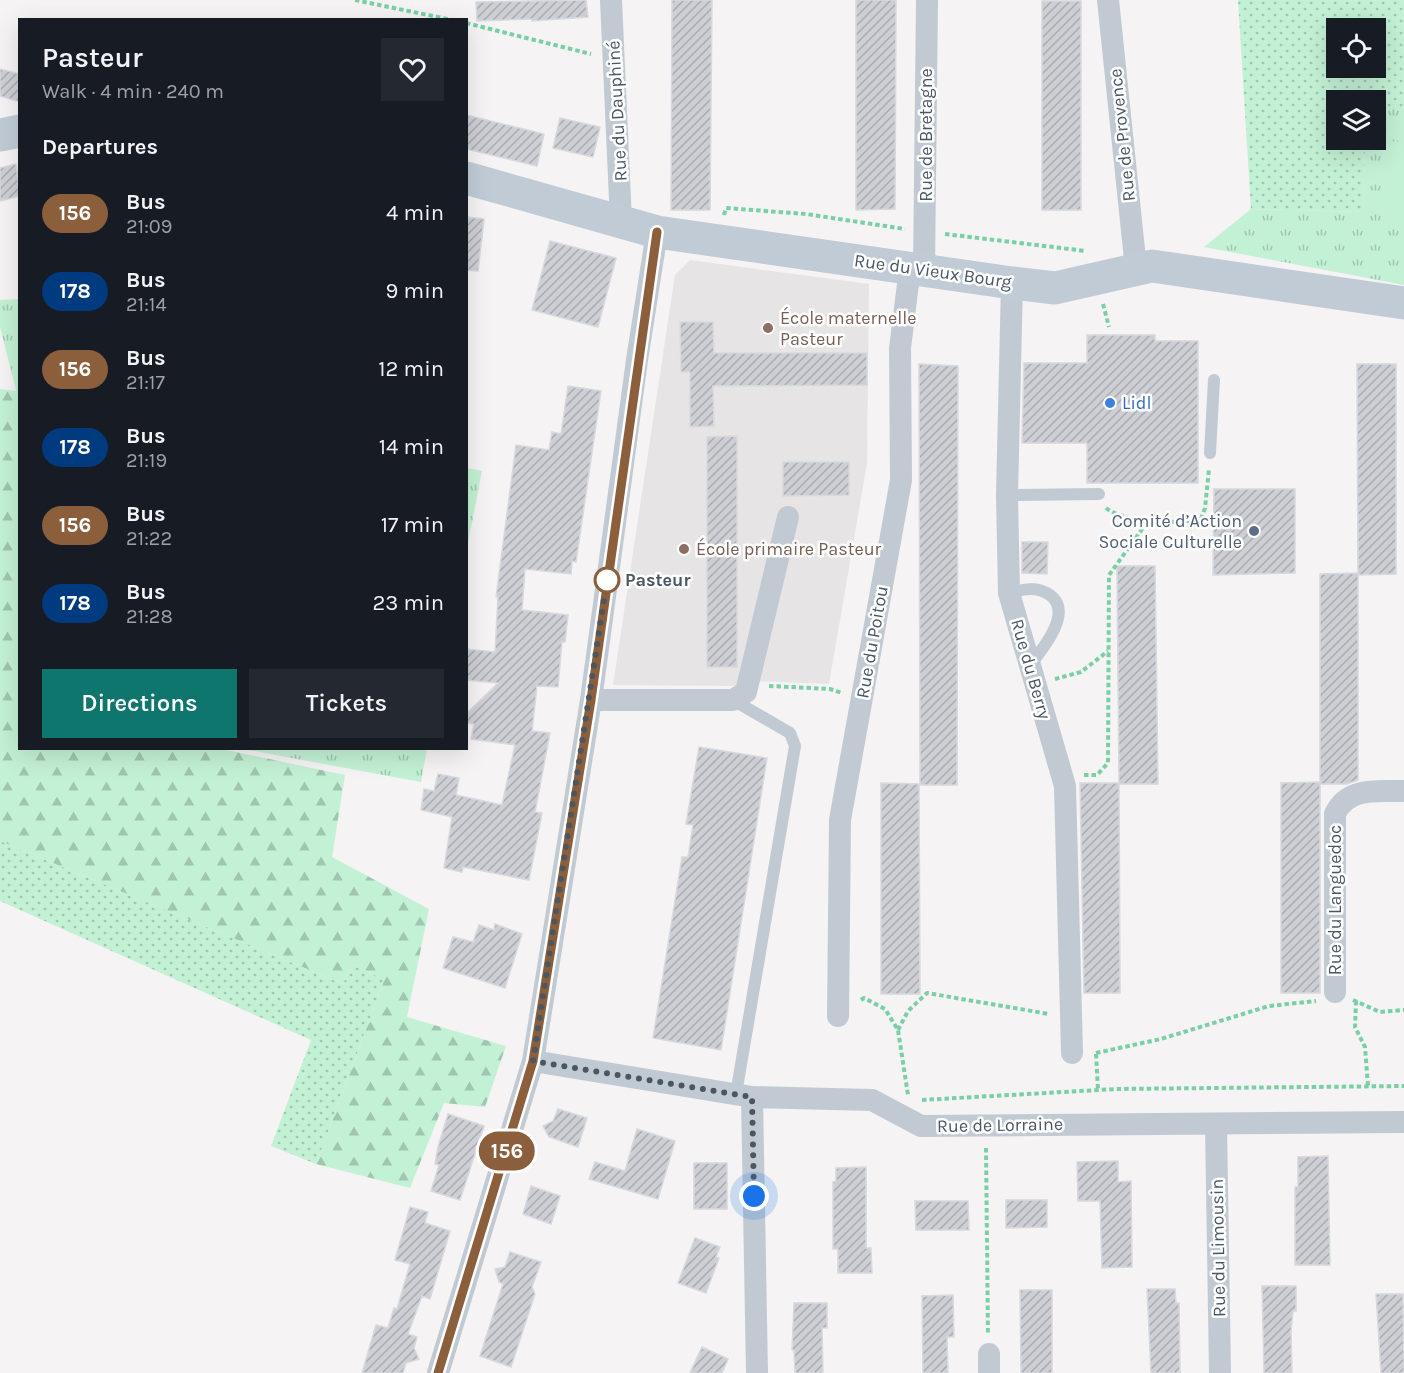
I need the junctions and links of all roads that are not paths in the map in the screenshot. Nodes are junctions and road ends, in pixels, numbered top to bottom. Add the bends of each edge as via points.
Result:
1 (611, 0) edge
2 (927, 0) edge
3 (1108, 0) edge
4 (18, 131) edge
5 (0, 135) edge
6 (468, 179) edge
7 (621, 222) junction
8 (657, 232) junction
9 (917, 269) junction
10 (1136, 269) junction
11 (1012, 283) junction
12 (1404, 303) edge
13 (1214, 380) dead end
14 (1210, 453) road end
15 (1099, 494) road end
16 (1007, 495) junction
17 (788, 518) dead end
18 (1009, 593) junction
19 (1033, 675) junction
20 (740, 693) junction
21 (591, 700) junction
22 (1404, 791) edge
23 (1335, 992) road end
24 (838, 1016) road end
25 (1072, 1053) dead end
26 (533, 1061) junction
27 (744, 1096) junction
28 (1404, 1122) edge
29 (1216, 1124) junction
30 (438, 1373) edge
31 (757, 1373) edge
32 (1220, 1373) edge

1 - 7 street, Rue du Dauphiné
2 - 9 street, Rue de Bretagne
3 - 10 street, Rue de Provence
4 - 5 street
6 - 7 street, Rue du Vieux Bourg
7 - 8 street, Rue du Vieux Bourg
8 - 9 street, Rue du Vieux Bourg
8 - 21 street
9 - 11 street, Rue du Vieux Bourg
9 - 24 street, Rue du Poitou via 900,348 901,480 840,820
10 - 11 street, Rue du Vieux Bourg via 1055,288
10 - 12 street, Rue du Vieux Bourg via 1152,266
11 - 16 street, Rue du Berry
13 - 14 lane
15 - 16 lane
16 - 18 street, Rue du Berry
17 - 20 street
18 - 19 street, Rue du Berry
18 - 19 lane via 1030,588 1057,601 1059,610
19 - 25 street, Rue du Berry via 1063,779
20 - 21 street
20 - 27 lane via 790,733 795,746
21 - 26 street
22 - 23 street, Rue du Languedoc via 1348,796 1335,814
26 - 27 street, Rue de Lorraine
26 - 30 street
27 - 29 street, Rue de Lorraine via 872,1100 921,1126
27 - 31 street
28 - 29 street, Rue de Lorraine
29 - 32 street, Rue du Limousin

